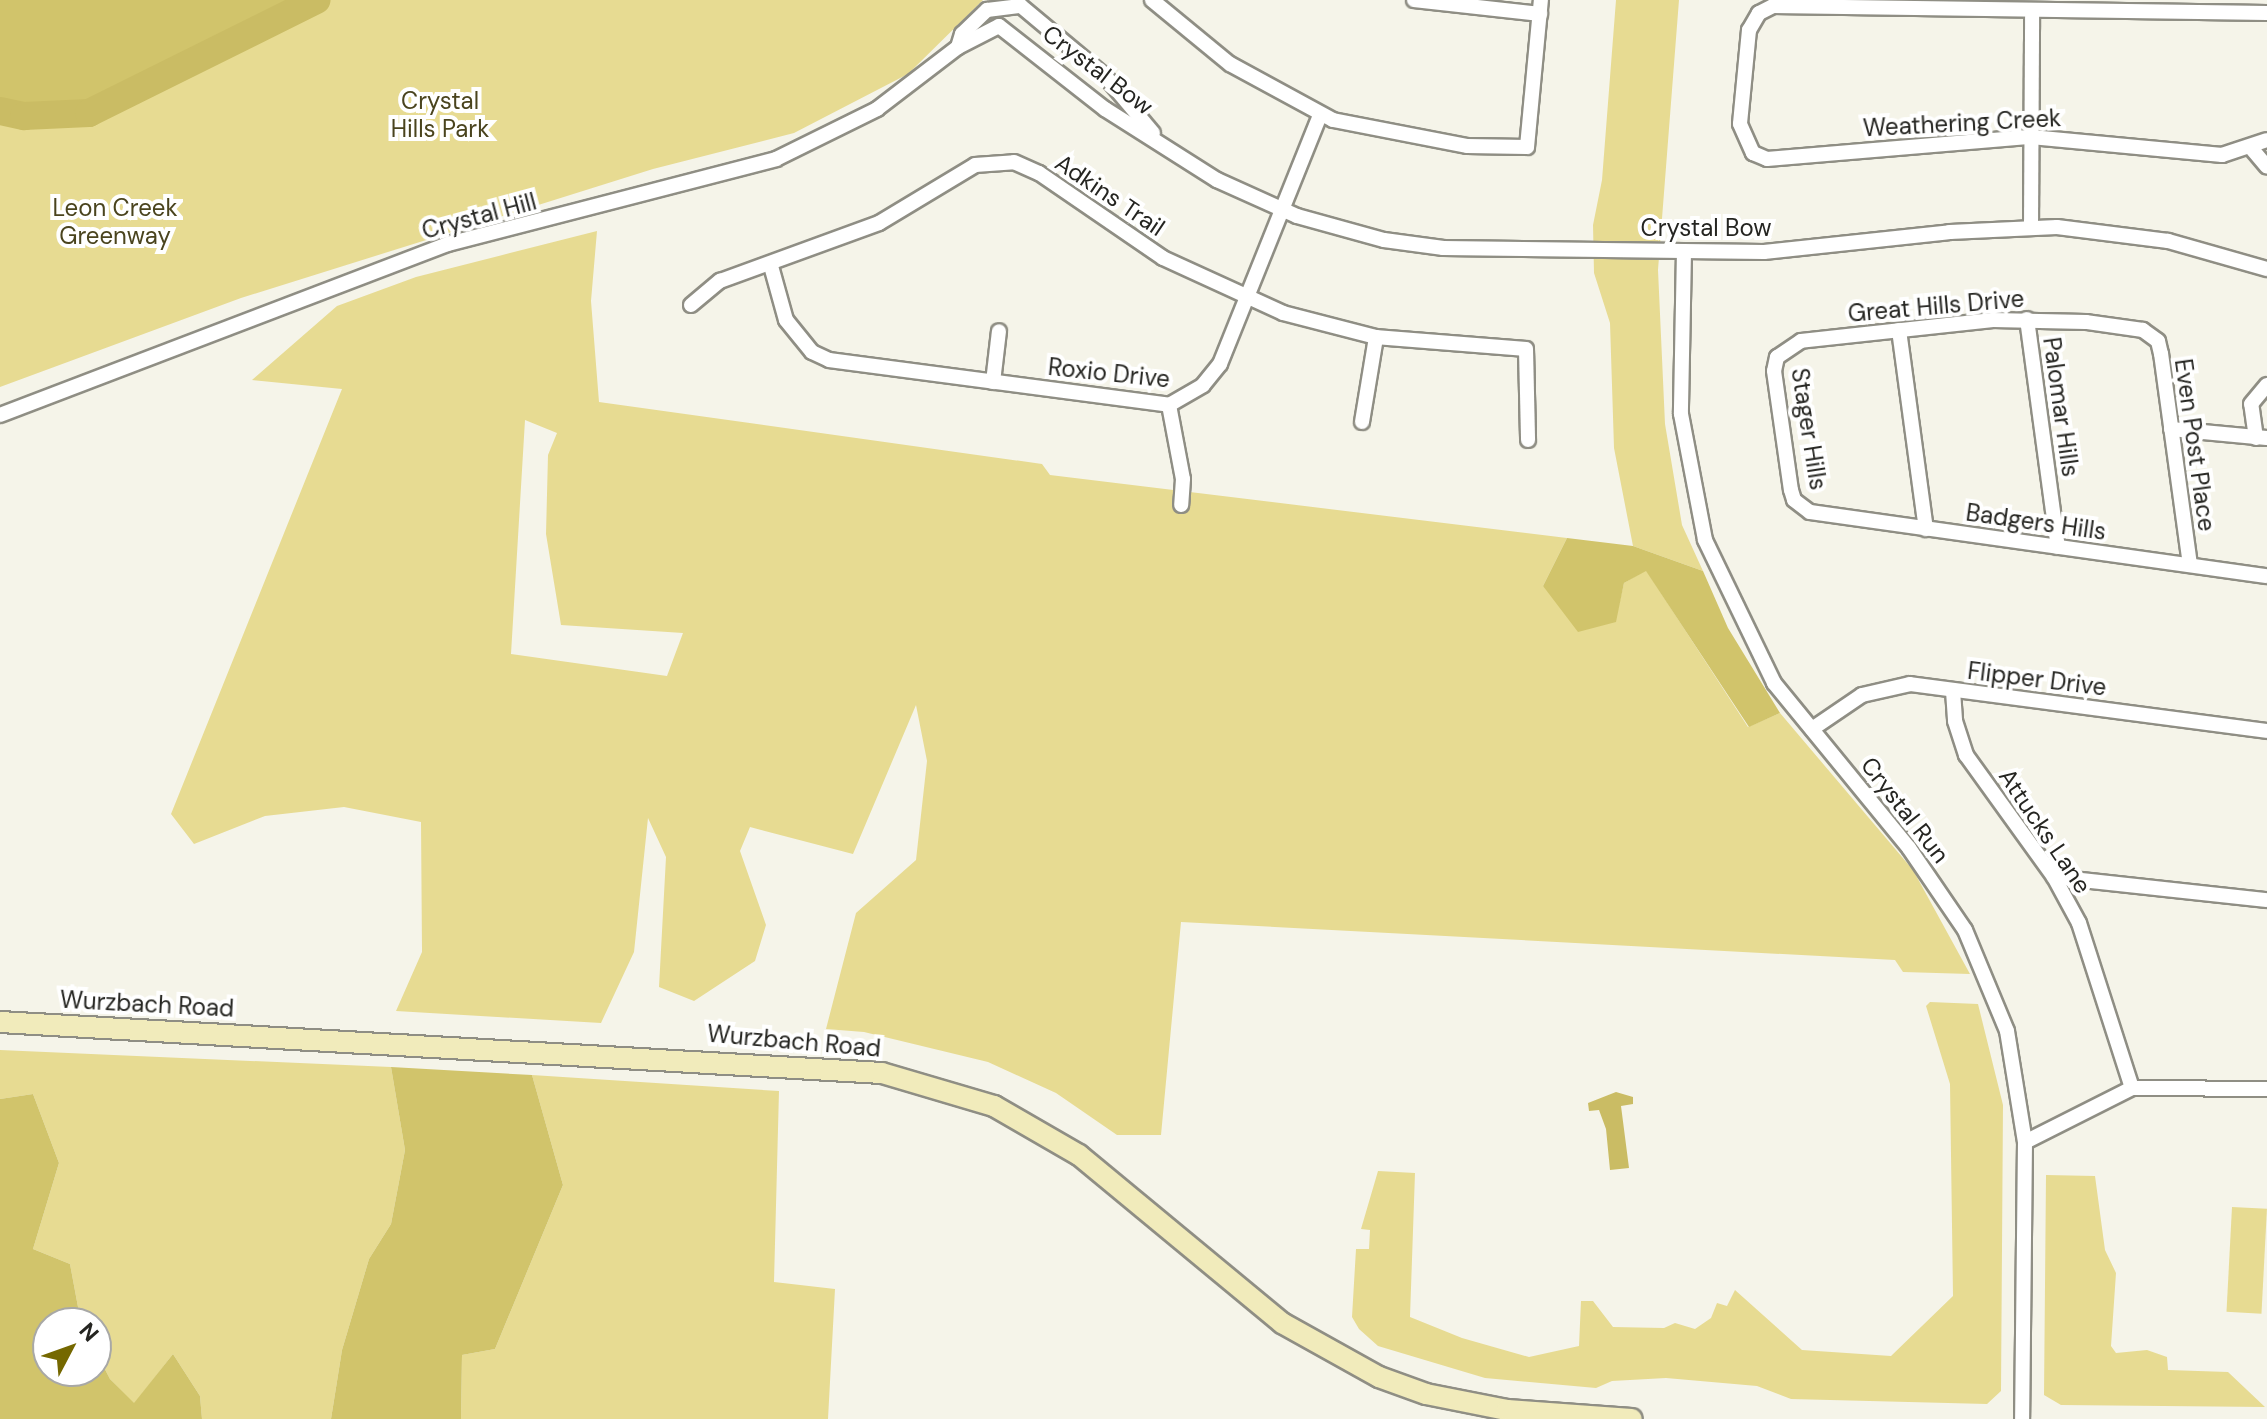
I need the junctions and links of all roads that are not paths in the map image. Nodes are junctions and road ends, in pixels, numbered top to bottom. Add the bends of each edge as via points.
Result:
1 (1152, 0) edge
2 (1414, 0) edge
3 (1541, 7) edge
4 (1029, 10) joint
5 (2032, 10) junction
6 (2267, 13) edge
7 (1008, 29) joint
8 (958, 47) junction
9 (1320, 115) junction
10 (2031, 137) junction
11 (2267, 140) edge
12 (1162, 143) junction
13 (2252, 149) junction
14 (2267, 167) edge
15 (1280, 209) junction
16 (2031, 227) junction
17 (1684, 251) junction
18 (771, 266) junction
19 (2267, 269) edge
20 (1248, 298) junction
21 (691, 305) dead end
22 (2027, 319) junction
23 (1899, 330) junction
24 (999, 331) dead end
25 (2151, 335) joint
26 (1376, 337) junction
27 (1777, 357) joint
28 (993, 382) junction
29 (2267, 385) edge
30 (1169, 405) junction
31 (0, 415) edge
32 (1362, 422) dead end
33 (2171, 429) junction
34 (2262, 438) edge
35 (1528, 440) dead end
36 (1181, 505) dead end
37 (1800, 507) joint
38 (1926, 529) junction
39 (2058, 547) junction
40 (2190, 565) junction
41 (2267, 576) edge
42 (1953, 691) junction
43 (1812, 729) junction
44 (2267, 731) edge
45 (2054, 877) junction
46 (2267, 900) edge
47 (0, 1022) edge
48 (2132, 1088) junction
49 (2267, 1089) edge
50 (2025, 1142) junction
51 (1632, 1419) edge
52 (2022, 1419) edge

1 - 9 street via 1230,64
2 - 3 street
3 - 9 street via 1527,147 1467,146
4 - 8 street, Crystal Hill via 1009,4 987,10 962,34
4 - 12 street, Crystal Bow via 1106,77
5 - 6 street
5 - 10 street
5 - 10 street, Weathering Creek via 1786,5 1759,13 1749,30 1740,124 1753,153 1782,158
7 - 8 street, Crystal Hill via 989,30
7 - 12 street, Crystal Bow via 1105,109
8 - 31 street, Crystal Hill via 877,109 776,159 448,244
9 - 15 street, Roxio Drive
10 - 13 street, Weathering Creek via 2203,155
10 - 16 street
11 - 13 street, Weathering Creek
12 - 15 street, Crystal Bow via 1217,180
13 - 14 street
15 - 17 street, Crystal Bow via 1384,240 1443,248
15 - 20 street, Roxio Drive
16 - 17 street, Crystal Bow via 1764,252
16 - 19 street, Crystal Bow via 2168,241
17 - 43 street, Crystal Run via 1681,414 1705,540 1774,683
18 - 20 street, Adkins Trail via 879,223 975,165 993,160 1039,173 1163,258
18 - 21 street, Adkins Trail via 720,281
18 - 28 street, Roxio Drive via 786,320 812,352 829,360
20 - 26 street, Adkins Trail
20 - 30 street, Roxio Drive via 1220,364 1203,385
22 - 23 street, Great Hills Drive
22 - 25 street, Great Hills Drive via 2086,322
22 - 39 street, Palomar Hills
23 - 27 street, Great Hills Drive via 1801,341
23 - 38 street
24 - 28 street
25 - 33 street, Even Post Place via 2161,354
26 - 32 street
26 - 35 street, Adkins Trail via 1526,349
27 - 37 street, Stager Hills via 1774,371 1791,490
28 - 30 street, Roxio Drive
29 - 34 street via 2251,404
30 - 36 street via 1183,479
33 - 34 street
33 - 40 street, Even Post Place
37 - 38 street, Badgers Hills
38 - 39 street, Badgers Hills
39 - 40 street, Badgers Hills
40 - 41 street, Badgers Hills
42 - 43 street, Flipper Drive via 1910,684 1862,695
42 - 44 street, Flipper Drive
42 - 45 street, Attucks Lane via 1955,721 1966,755
43 - 50 street, Crystal Run via 1909,848 1965,930 2007,1031
45 - 46 street
45 - 48 street, Attucks Lane via 2100,982
47 - 51 main road, Wurzbach Road via 882,1073 994,1106 1079,1155 1282,1323 1379,1377 1426,1394 1507,1410
48 - 49 street
48 - 50 street
50 - 52 street, Crystal Run

